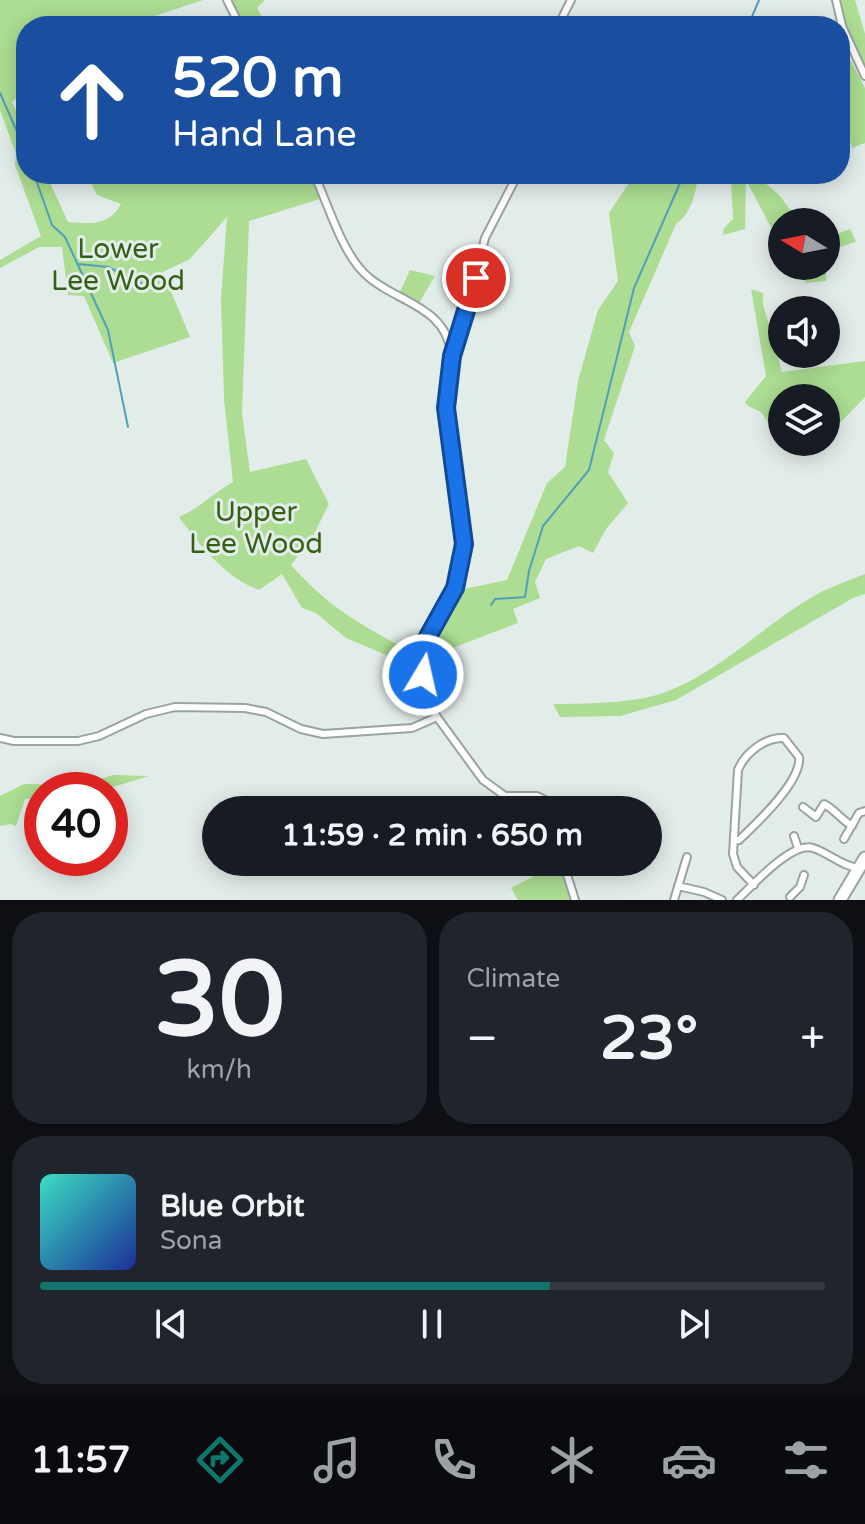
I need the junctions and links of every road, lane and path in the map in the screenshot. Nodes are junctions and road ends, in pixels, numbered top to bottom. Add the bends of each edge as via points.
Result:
1 (850, 43) edge
2 (865, 76) edge
3 (319, 184) edge
4 (513, 184) edge
5 (461, 327) junction
6 (445, 329) junction
7 (452, 356) junction
8 (437, 717) junction
9 (0, 738) edge
10 (505, 796) edge
11 (803, 807) dead end
12 (865, 811) edge
13 (852, 826) junction
14 (794, 836) dead end
15 (844, 839) dead end
16 (734, 841) junction
17 (795, 849) junction
18 (687, 857) dead end
19 (862, 863) edge
20 (804, 875) dead end
21 (567, 876) edge
22 (754, 885) junction
23 (678, 886) junction
24 (841, 899) edge
25 (575, 900) edge
26 (674, 900) edge
27 (722, 900) edge
28 (737, 900) edge
29 (804, 900) edge

1 - 2 street
3 - 6 street via 363,272 418,305
4 - 5 street via 485,238
5 - 6 street
5 - 7 street
6 - 7 street
7 - 8 street via 447,429 464,544 455,588 425,642 421,664
8 - 9 street via 412,728 323,734 245,708 175,707 78,741
8 - 10 street via 483,780
11 - 13 street via 816,817 824,804
12 - 13 street
13 - 15 street
14 - 17 street
16 - 16 street via 741,762 770,739 784,738 799,757 798,770 755,825
16 - 22 street via 734,861
17 - 19 street via 813,848 838,862
17 - 22 street
18 - 23 street
19 - 24 highway
20 - 29 street via 793,895
21 - 25 street
22 - 28 street
23 - 26 street
23 - 27 street

